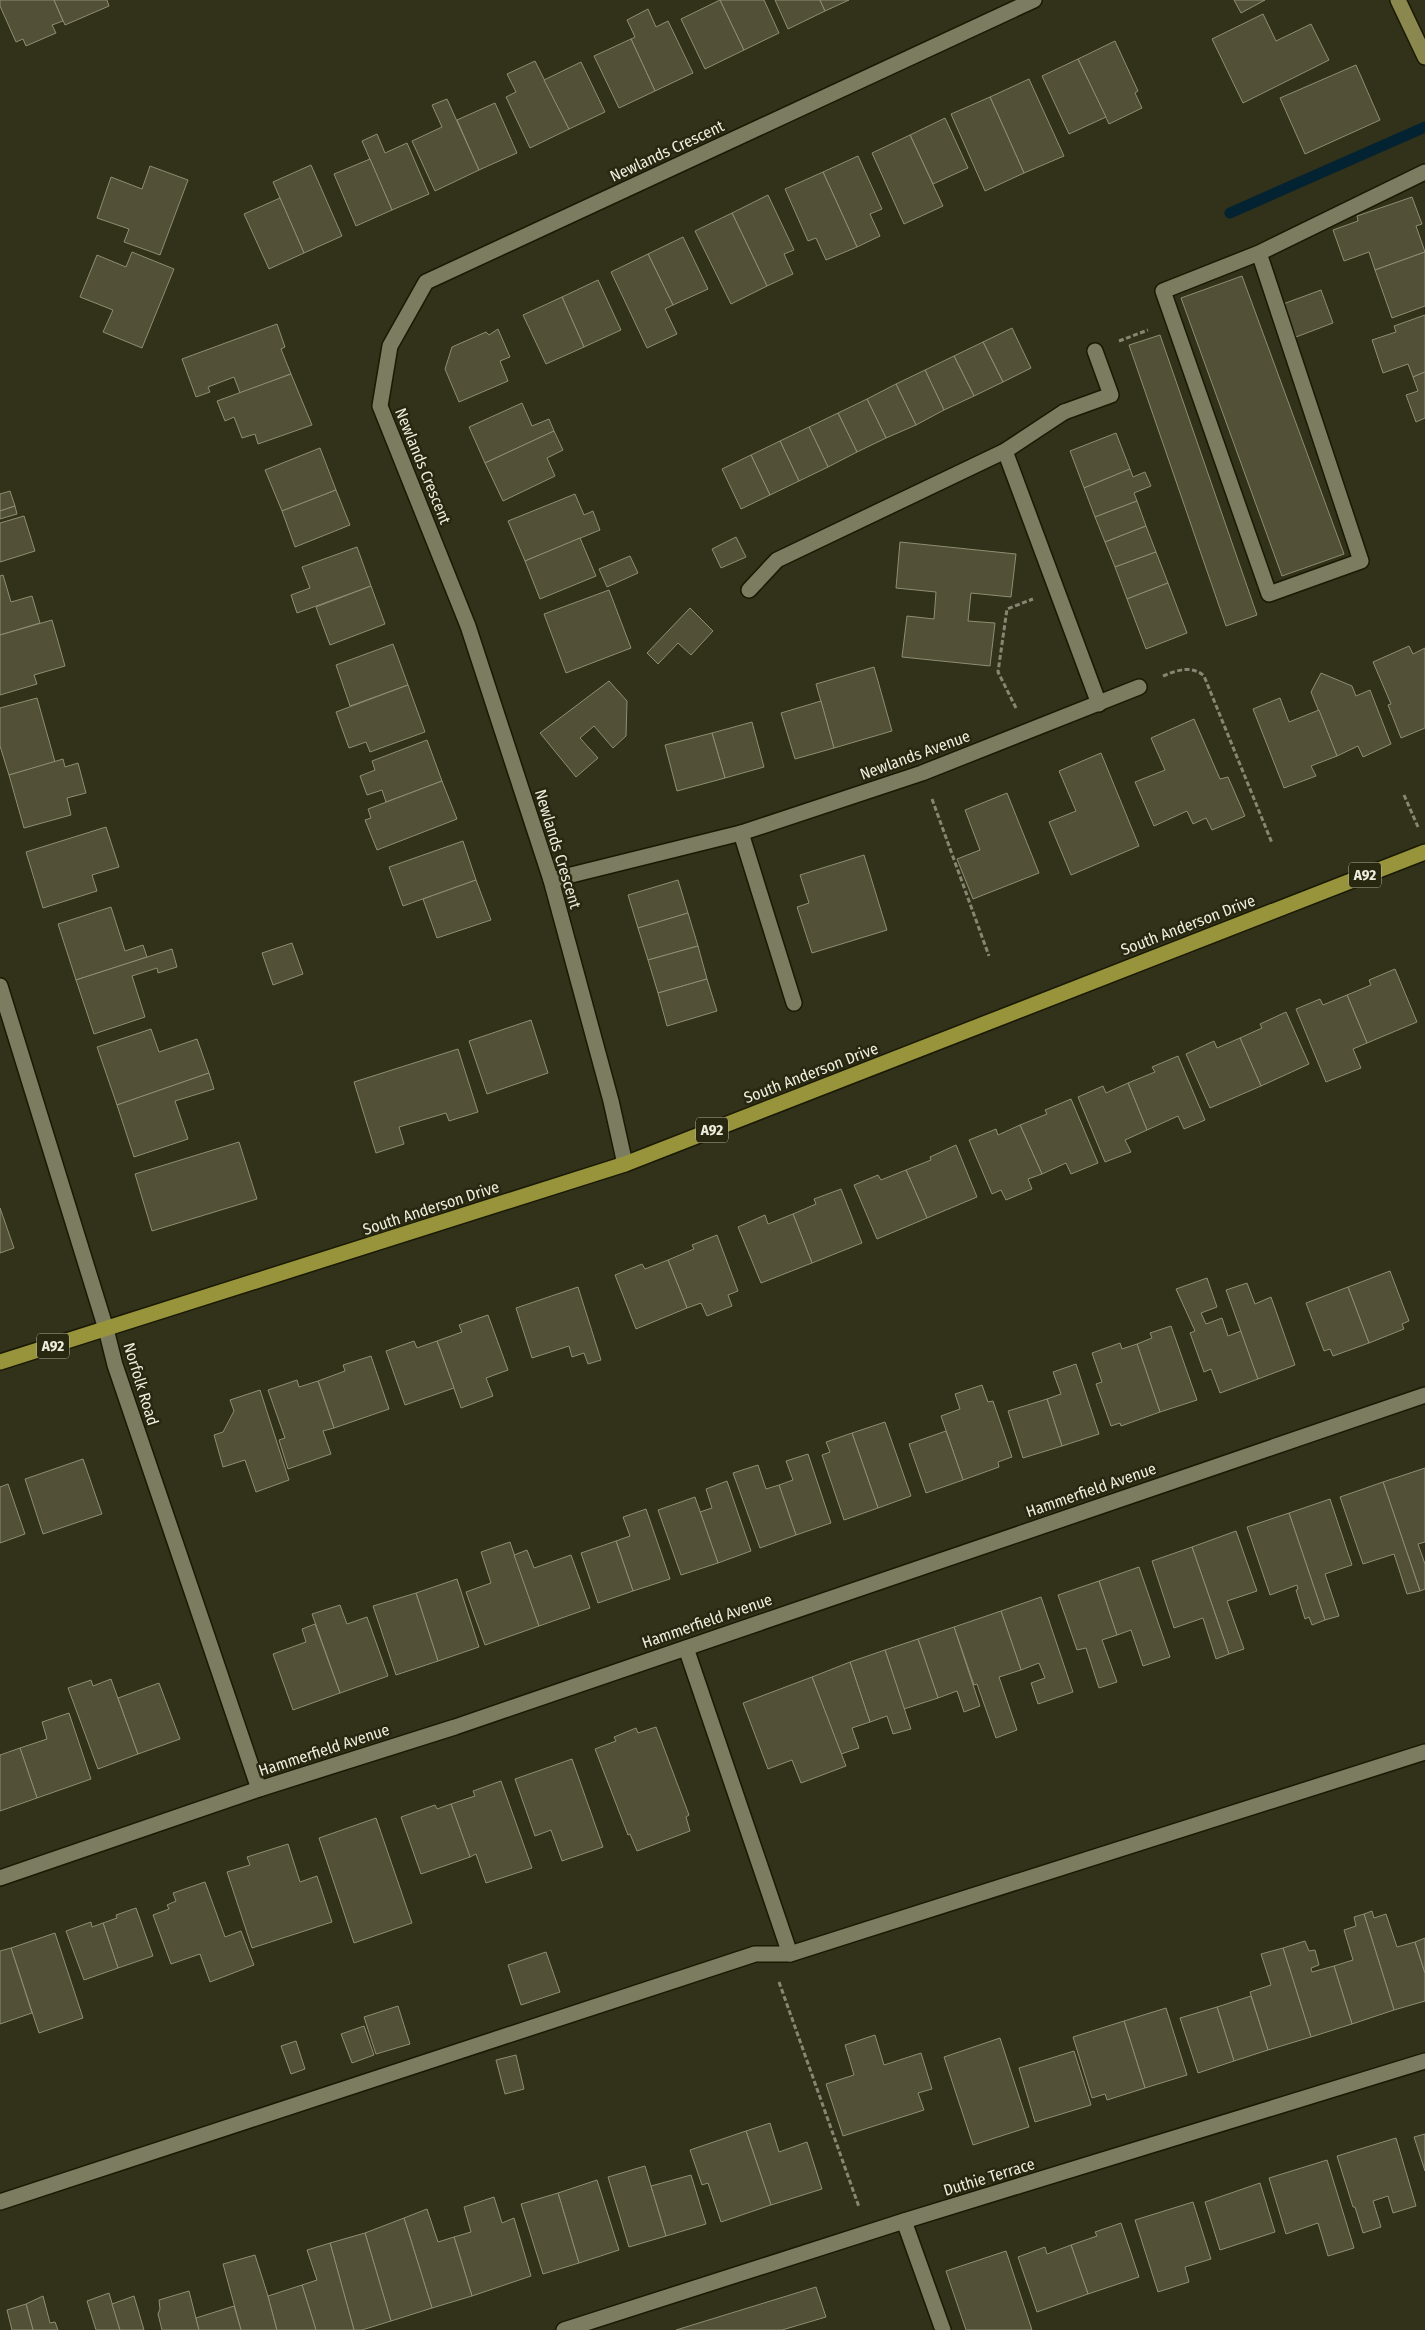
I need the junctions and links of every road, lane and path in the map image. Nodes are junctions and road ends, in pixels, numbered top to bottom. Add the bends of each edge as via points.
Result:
1 (1034, 0) edge
2 (1398, 0) edge
3 (1425, 57) edge
4 (1425, 172) edge
5 (1259, 253) junction
6 (1174, 320) junction
7 (1095, 351) joint
8 (1005, 451) junction
9 (1056, 589) junction
10 (749, 590) dead end
11 (1139, 687) joint
12 (1099, 704) junction
13 (1027, 732) junction
14 (922, 773) junction
15 (1404, 795) dead end
16 (741, 833) junction
17 (1422, 834) dead end
18 (1272, 842) dead end
19 (1425, 852) edge
20 (550, 880) junction
21 (989, 956) dead end
22 (0, 986) edge
23 (794, 1003) dead end
24 (625, 1164) junction
25 (106, 1330) junction
26 (0, 1362) edge
27 (1425, 1395) edge
28 (686, 1648) junction
29 (1425, 1752) edge
30 (259, 1790) junction
31 (0, 1878) edge
32 (770, 1954) junction
33 (790, 1954) junction
34 (1425, 2061) edge
35 (0, 2202) edge
36 (904, 2221) junction
37 (868, 2233) junction
38 (564, 2330) edge
39 (943, 2330) edge

1 - 20 street, Newlands Crescent via 426,282 390,346 380,406 468,626
2 - 3 street
4 - 5 street
5 - 6 street via 1163,291
5 - 6 street via 1361,561 1269,594
6 - 7 path
7 - 8 street via 1111,395 1064,412
8 - 9 street
8 - 10 street via 777,560
9 - 12 street
9 - 13 path via 1007,609 998,672
11 - 12 street, Newlands Avenue
11 - 18 path via 1186,669 1198,670 1204,676
12 - 13 street, Newlands Avenue
13 - 14 street, Newlands Avenue
14 - 16 street, Newlands Avenue
14 - 21 path
15 - 17 path
16 - 20 street, Newlands Avenue
16 - 23 street
19 - 24 main road, South Anderson Drive / A92
20 - 24 street, Newlands Crescent via 611,1101
22 - 25 street, Norfolk Road
24 - 25 main road, South Anderson Drive / A92
25 - 26 main road, South Anderson Drive / A92
25 - 30 street, Norfolk Road via 126,1399
27 - 28 street, Hammerfield Avenue
28 - 30 street, Hammerfield Avenue
28 - 33 street
29 - 33 street
30 - 31 street, Hammerfield Avenue
32 - 33 street
32 - 35 street via 745,1958
32 - 37 path
34 - 36 street, Duthie Terrace
36 - 37 street, Duthie Terrace
36 - 39 street
37 - 38 street, Duthie Terrace

